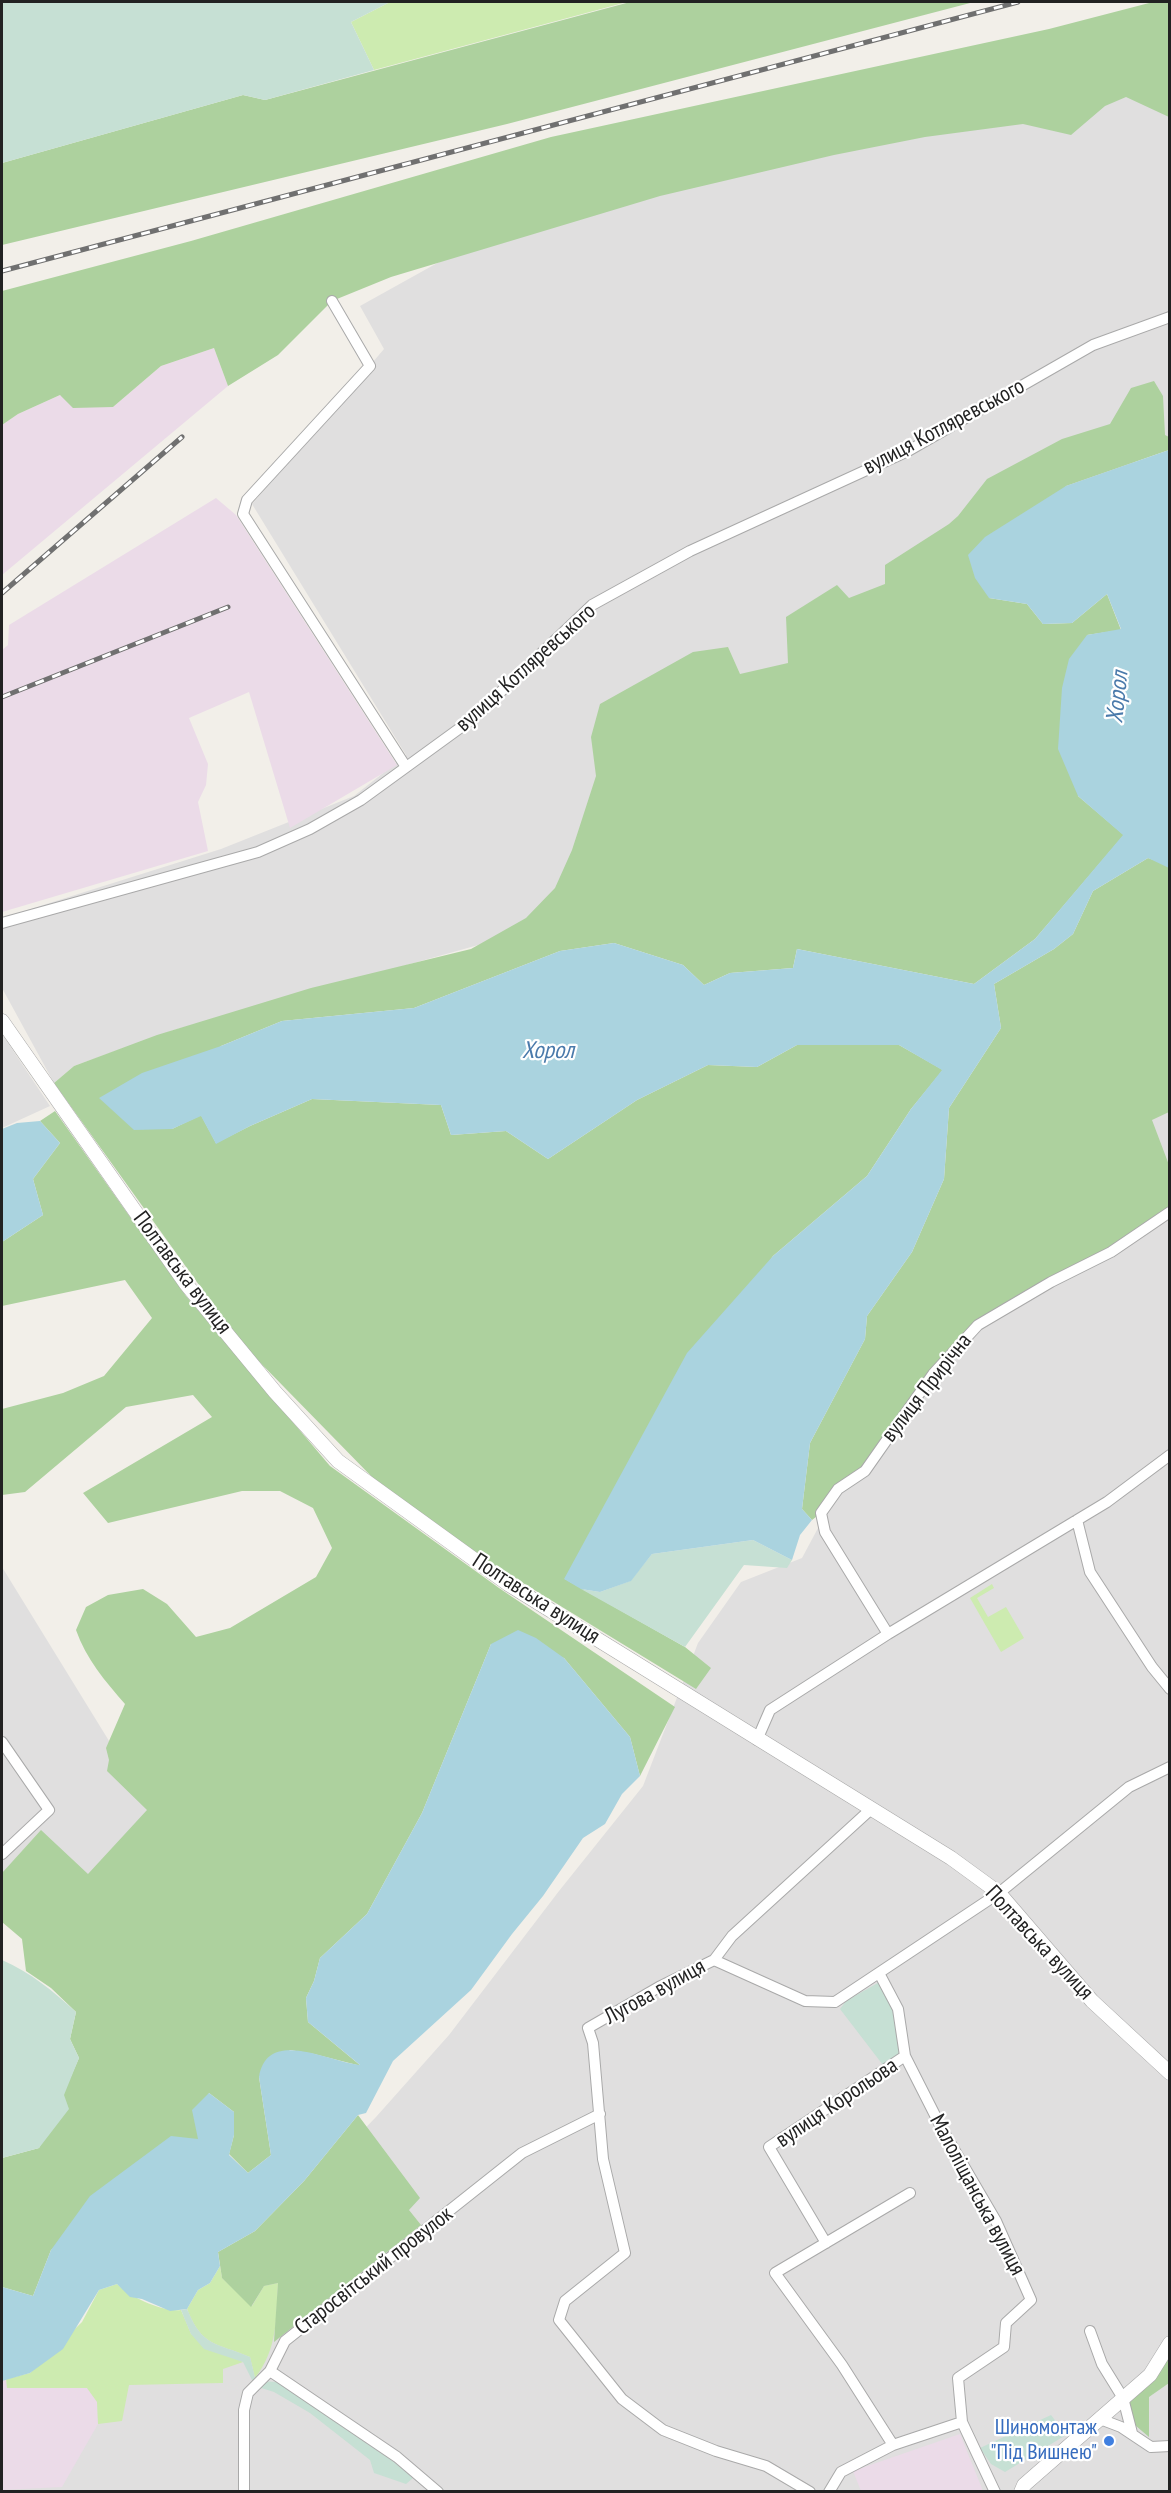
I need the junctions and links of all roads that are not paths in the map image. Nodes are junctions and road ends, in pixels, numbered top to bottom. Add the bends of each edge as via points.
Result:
1 (332, 301) dead end
2 (1170, 317) edge
3 (406, 766) junction
4 (2, 923) edge
5 (2, 1021) edge
6 (1170, 1212) edge
7 (1170, 1455) edge
8 (1077, 1520) junction
9 (888, 1634) junction
10 (1170, 1689) edge
11 (757, 1740) junction
12 (2, 1742) edge
13 (1170, 1767) edge
14 (870, 1810) junction
15 (2, 1854) edge
16 (999, 1893) junction
17 (714, 1960) junction
18 (879, 1973) junction
19 (905, 2056) junction
20 (1170, 2073) edge
21 (600, 2114) junction
22 (910, 2193) dead end
23 (826, 2243) junction
24 (1090, 2331) dead end
25 (1170, 2343) edge
26 (270, 2371) junction
27 (1124, 2398) junction
28 (1100, 2419) junction
29 (962, 2422) junction
30 (1132, 2433) junction
31 (893, 2445) junction
32 (1170, 2446) edge
33 (244, 2492) edge
34 (438, 2492) edge
35 (810, 2492) edge
36 (829, 2492) edge
37 (995, 2492) edge
38 (1021, 2492) edge

1 - 3 street via 370,366 248,500 243,514
2 - 3 street, вулиця Котляревського via 1093,345 908,451 700,546 592,605 471,720
3 - 4 street, вулиця Котляревського via 361,800 258,852
5 - 11 street, Полтавська вулиця via 186,1284 338,1461 508,1584
6 - 9 street, вулиця Прирічна via 1111,1252 978,1325 933,1374 865,1471 838,1490 821,1513 825,1532
7 - 8 street via 1107,1503
8 - 9 street
8 - 10 street via 1090,1572
9 - 11 street via 770,1710
11 - 14 street, Полтавська вулиця
12 - 15 street via 49,1810
13 - 16 street, Лугова вулиця via 1129,1787
14 - 16 street, Полтавська вулиця via 951,1858
14 - 17 street via 732,1936
16 - 18 street, Лугова вулиця
16 - 20 street, Полтавська вулиця via 1092,2001
17 - 18 street, Лугова вулиця via 805,2001 835,2002
17 - 21 street, Лугова вулиця via 588,2028
18 - 19 street, Малоліщанська вулиця via 898,2009
19 - 23 street, вулиця Корольова via 770,2147
19 - 29 street, Малоліщанська вулиця via 996,2221 1031,2300 1006,2323 1004,2346 958,2378
21 - 26 street, Старосвітський провулок via 522,2153 285,2341
21 - 35 street, Лугова вулиця via 603,2159 625,2253 566,2301 559,2320 622,2399 663,2430 766,2466
22 - 23 street
23 - 31 street via 775,2273 842,2365
24 - 27 street via 1102,2364
25 - 27 street via 1150,2375
26 - 33 street, Старосвітський провулок via 248,2393 244,2410
26 - 34 street via 397,2457
27 - 28 street
27 - 30 street
28 - 30 street
28 - 38 street via 1024,2485
29 - 31 street
29 - 37 street, Малоліщанська вулиця
30 - 32 street via 1150,2447
31 - 36 street via 841,2472

